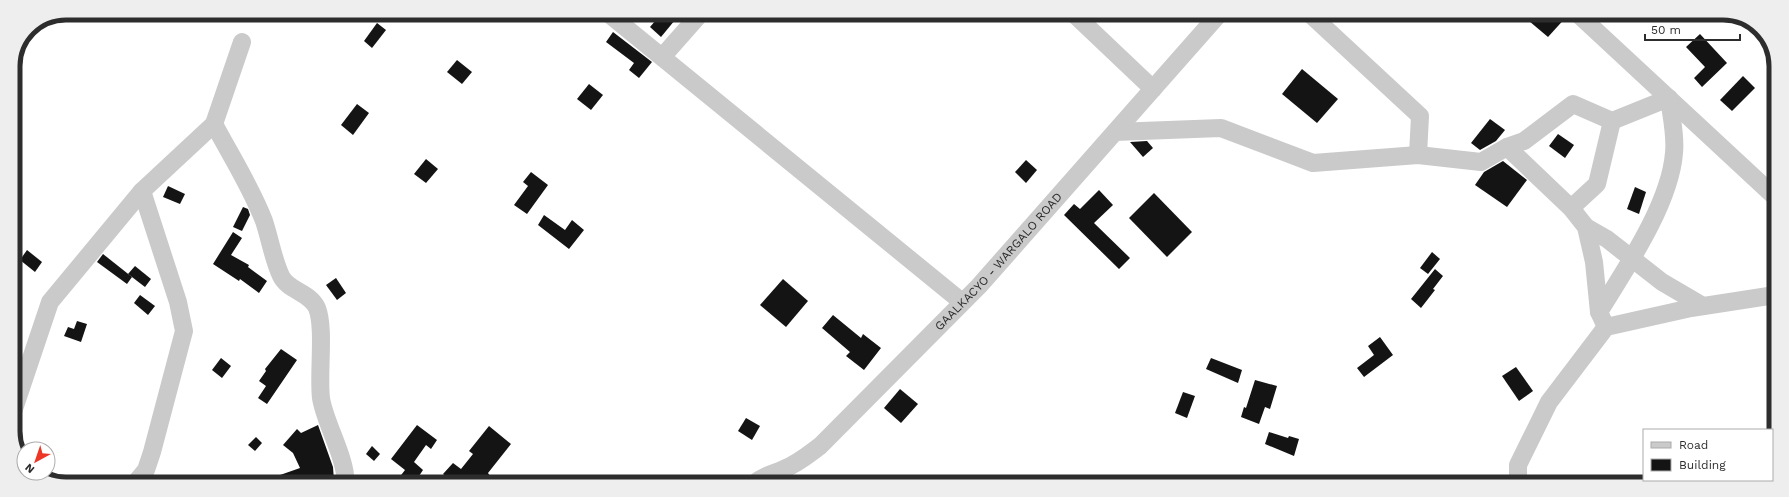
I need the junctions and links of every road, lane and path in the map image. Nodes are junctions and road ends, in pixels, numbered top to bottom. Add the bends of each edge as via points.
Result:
1 (617, 20) edge
2 (695, 20) edge
3 (1080, 20) edge
4 (1214, 20) edge
5 (1316, 20) edge
6 (1584, 20) edge
7 (242, 42) dead end
8 (663, 56) junction
9 (1153, 90) junction
10 (1669, 98) junction
11 (1612, 121) junction
12 (214, 124) junction
13 (1115, 132) junction
14 (1507, 147) junction
15 (1418, 155) junction
16 (142, 191) junction
17 (1769, 191) edge
18 (1571, 208) junction
19 (1586, 227) junction
20 (1632, 259) junction
21 (1769, 296) edge
22 (962, 302) junction
23 (1703, 306) junction
24 (1602, 320) junction
25 (20, 391) edge
26 (140, 477) edge
27 (344, 477) edge
28 (762, 477) edge
29 (1518, 477) edge

1 - 8 street
2 - 8 street
3 - 9 street
4 - 9 street, GAALKACYO - WARGALO ROAD
5 - 15 street via 1420,116
6 - 10 street
7 - 12 street
8 - 22 street
9 - 13 street, GAALKACYO - WARGALO ROAD
10 - 11 street
10 - 17 street
10 - 20 street via 1674,152 1667,183 1650,226
11 - 14 street via 1573,104 1524,141
11 - 18 street via 1597,184
12 - 16 street
12 - 27 street via 264,221 281,277 288,285 310,298 317,308 321,399
13 - 15 street via 1221,128 1313,163
13 - 22 street, GAALKACYO - WARGALO ROAD
14 - 15 street via 1481,162
14 - 18 street
16 - 25 street via 50,302
16 - 26 street via 178,302 184,330 152,452 146,470
18 - 19 street
19 - 20 street via 1607,239
19 - 24 street
20 - 23 street via 1662,282
20 - 24 street
21 - 23 street
22 - 28 street, GAALKACYO - WARGALO ROAD via 820,446 785,469
23 - 24 street
24 - 29 street via 1549,402 1518,466

